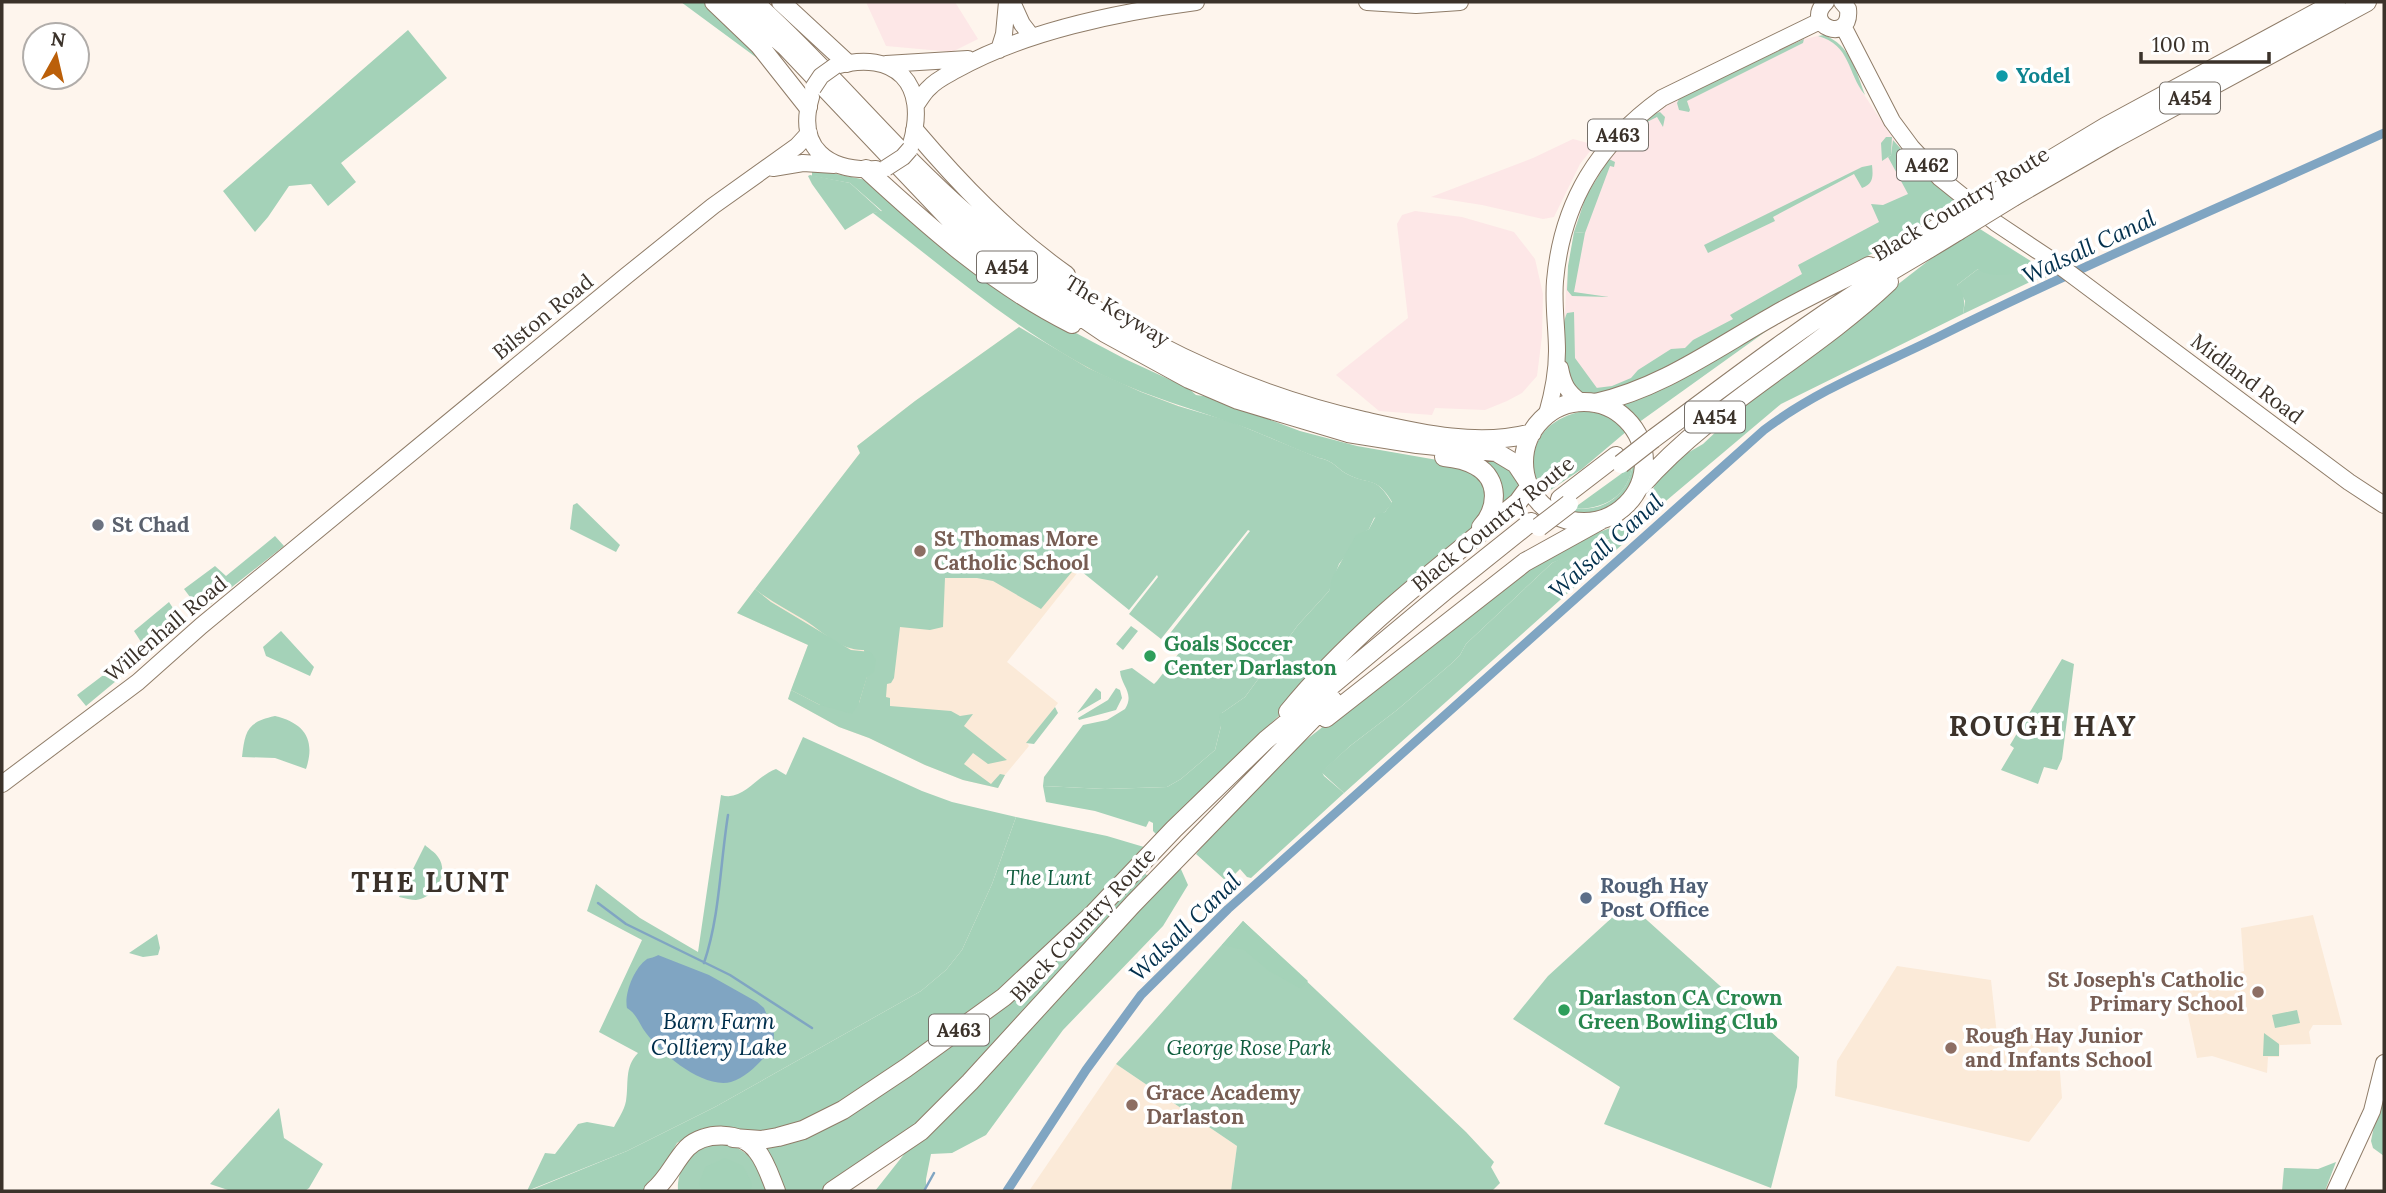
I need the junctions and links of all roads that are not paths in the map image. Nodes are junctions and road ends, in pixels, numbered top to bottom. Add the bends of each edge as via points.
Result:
1 (714, 2) edge
2 (734, 2) edge
3 (754, 2) edge
4 (781, 2) edge
5 (1009, 2) edge
6 (1196, 2) edge
7 (1367, 2) edge
8 (1460, 2) edge
9 (1825, 2) edge
10 (1842, 2) edge
11 (2336, 2) edge
12 (2367, 2) edge
13 (1820, 21) junction
14 (1843, 26) junction
15 (1032, 37) junction
16 (999, 50) junction
17 (976, 59) junction
18 (841, 64) junction
19 (883, 64) junction
20 (916, 105) junction
21 (808, 107) junction
22 (915, 131) junction
23 (809, 133) junction
24 (839, 166) junction
25 (866, 169) junction
26 (764, 171) junction
27 (2010, 192) junction
28 (1907, 255) junction
29 (1557, 352) junction
30 (1194, 362) junction
31 (1173, 372) junction
32 (1588, 403) junction
33 (1547, 414) junction
34 (1348, 433) junction
35 (1531, 433) junction
36 (1528, 483) junction
37 (1639, 489) junction
38 (354, 502) joint
39 (2384, 505) edge
40 (1601, 520) junction
41 (1535, 525) junction
42 (1462, 548) junction
43 (1266, 740) junction
44 (1277, 757) junction
45 (2, 784) edge
46 (2384, 1063) edge
47 (733, 1138) junction
48 (675, 1164) junction
49 (653, 1191) edge
50 (674, 1191) edge
51 (776, 1191) edge
52 (832, 1191) edge
53 (2335, 1191) edge

1 - 21 highway via 760,45
2 - 31 highway, The Keyway / A454 via 786,47 922,192 987,253 1063,307
3 - 30 highway, The Keyway / A454 via 797,40 920,170 1002,244 1108,316
4 - 18 highway
5 - 15 main road
5 - 16 main road
6 - 15 main road
7 - 8 main road
9 - 13 main road via 1818,13
10 - 14 main road, A462 via 1849,15
11 - 27 highway, Black Country Route / A454 via 2105,127
12 - 27 highway, Black Country Route / A454
13 - 14 main road via 1830,29
13 - 29 main road, A463 via 1666,95 1612,141 1589,171 1567,221 1555,282
14 - 39 main road, Midland Road / A462 via 1892,121 1940,178
15 - 16 main road
16 - 17 main road
17 - 19 main road
17 - 20 main road via 929,88
18 - 19 main road
18 - 21 main road, bridge via 821,76
19 - 20 main road via 902,73
20 - 22 main road
21 - 23 main road
22 - 25 main road, bridge via 903,158 886,168
22 - 30 highway via 946,169 1020,239 1103,302
23 - 24 main road via 813,146
23 - 26 main road, Bilston Road
24 - 25 main road
24 - 26 main road, Bilston Road via 790,163
25 - 31 highway via 937,234 1047,312
26 - 38 main road, Bilston Road via 634,269
27 - 28 highway, Black Country Route / A454, bridge
28 - 32 highway, A454 via 1775,315 1683,368 1617,398
28 - 37 highway, A454 via 1852,313 1679,446
28 - 41 highway, Black Country Route / A463, bridge via 1651,435
29 - 32 main road via 1565,387
29 - 33 main road
30 - 35 highway, The Keyway / A454 via 1301,404 1393,428 1491,439
31 - 34 highway, The Keyway / A454 via 1238,400
32 - 33 highway via 1562,406
32 - 37 highway via 1611,408 1640,439 1644,465
33 - 35 highway
34 - 36 highway, The Keyway / A454 via 1496,452 1516,464
34 - 42 highway via 1401,450 1455,458 1480,469 1491,484 1494,503 1486,521
35 - 36 highway via 1524,452
36 - 40 highway via 1543,506 1557,516 1582,523
36 - 42 highway via 1518,502
37 - 40 highway via 1624,508
38 - 45 main road, Willenhall Road via 138,682
40 - 44 highway via 1525,562
41 - 43 highway, Black Country Route / A463 via 1446,590
41 - 44 highway, Black Country Route / A463 via 1328,703
42 - 43 highway via 1367,629 1309,687
43 - 47 highway, Black Country Route / A463 via 1004,997 843,1110 803,1130 761,1140
44 - 52 highway, Black Country Route / A463 via 920,1131
46 - 53 main road via 2372,1111
47 - 48 highway, A463 via 702,1138
47 - 51 highway via 757,1151
48 - 49 highway, A463
48 - 50 highway

